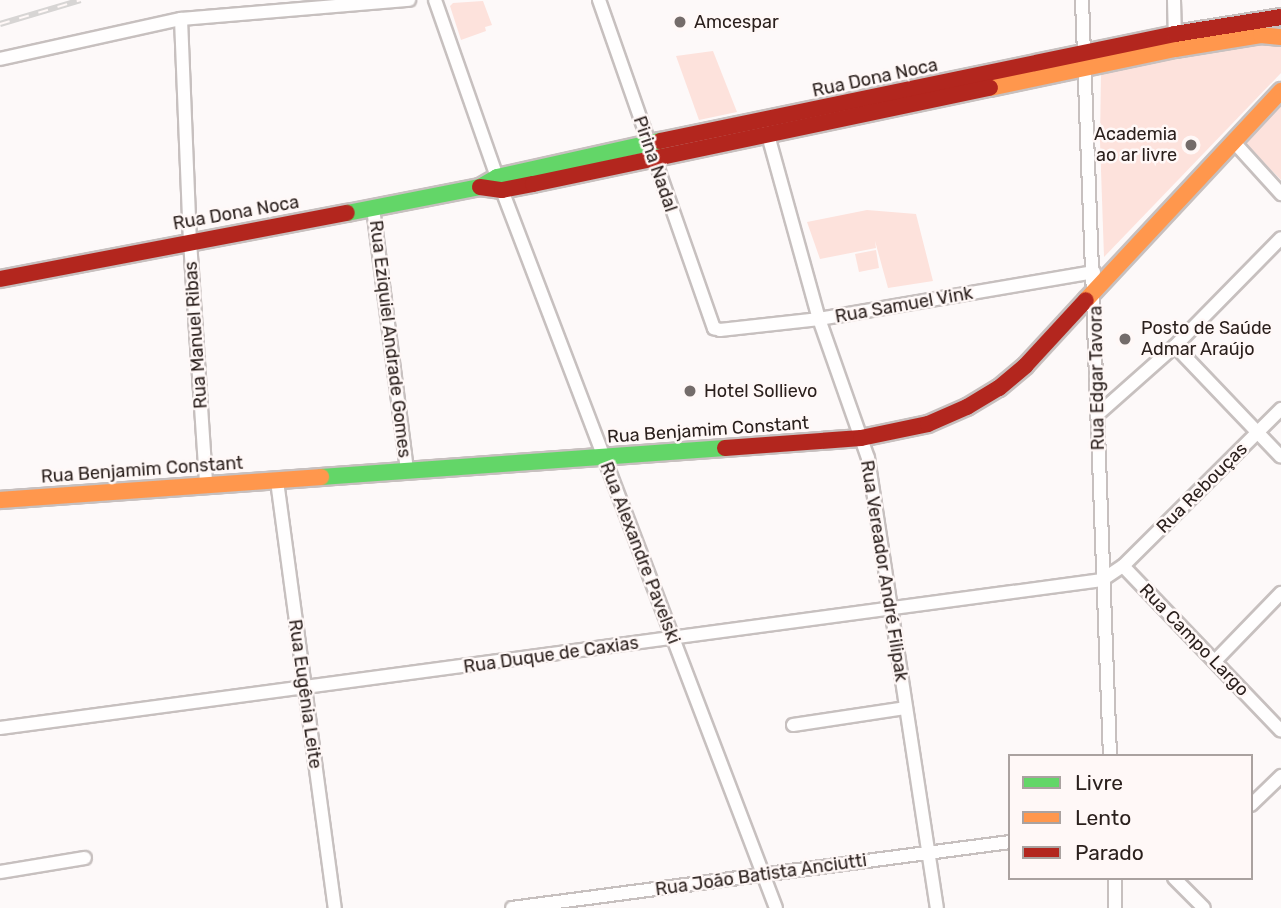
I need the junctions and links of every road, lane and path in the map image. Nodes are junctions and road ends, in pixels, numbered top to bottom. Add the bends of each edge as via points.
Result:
1 (409, 0) edge
2 (435, 0) edge
3 (598, 0) edge
4 (1082, 0) edge
5 (1174, 0) edge
6 (1281, 17) edge
7 (181, 19) junction
8 (1281, 37) edge
9 (1175, 42) junction
10 (0, 59) edge
11 (1084, 62) junction
12 (1281, 91) edge
13 (766, 128) junction
14 (1233, 141) junction
15 (650, 152) junction
16 (500, 183) junction
17 (1281, 194) edge
18 (373, 208) junction
19 (1281, 238) edge
20 (190, 241) junction
21 (1094, 272) junction
22 (0, 279) edge
23 (1095, 290) junction
24 (819, 319) junction
25 (714, 328) joint
26 (1175, 346) junction
27 (1281, 409) edge
28 (1097, 415) junction
29 (1256, 433) junction
30 (862, 438) junction
31 (603, 457) junction
32 (1281, 457) edge
33 (407, 470) junction
34 (277, 481) junction
35 (206, 484) junction
36 (0, 500) edge
37 (1123, 566) junction
38 (1102, 580) junction
39 (1281, 593) edge
40 (893, 609) junction
41 (673, 638) junction
42 (1215, 661) junction
43 (304, 690) junction
44 (905, 708) junction
45 (793, 724) dead end
46 (0, 728) edge
47 (1281, 731) edge
48 (1110, 754) edge
49 (1281, 776) edge
50 (1253, 803) edge
51 (1008, 842) edge
52 (927, 852) junction
53 (85, 858) dead end
54 (0, 872) edge
55 (763, 875) junction
56 (1115, 880) edge
57 (1177, 880) edge
58 (570, 905) edge
59 (335, 908) edge
60 (512, 908) edge
61 (776, 908) edge
62 (937, 908) edge
63 (1115, 908) edge
64 (1204, 908) edge

1 - 7 street
2 - 16 street, Rua Alexandre Pavelski
3 - 15 street, Pirina Nadal
4 - 11 street, Rua Edgar Tavora
5 - 9 street
6 - 9 main road, Rua Dona Noca
7 - 10 street
7 - 20 street, Rua Manuel Ribas
8 - 9 main road, Rua Dona Noca
9 - 11 main road, Rua Dona Noca
11 - 13 main road, Rua Dona Noca
11 - 21 street, Rua Edgar Tavora
12 - 14 main road, Rua Benjamim Constant
13 - 15 main road, Rua Dona Noca
13 - 24 street, Rua Vereador André Filipak
14 - 17 street
14 - 23 main road, Rua Benjamim Constant
15 - 16 main road, Rua Dona Noca
15 - 25 street, Pirina Nadal
16 - 18 main road, Rua Dona Noca
16 - 31 street, Rua Alexandre Pavelski
18 - 20 main road, Rua Dona Noca
18 - 33 street, Rua Eziquiel Andrade Gomes
19 - 26 street
20 - 22 main road, Rua Dona Noca
20 - 35 street, Rua Manuel Ribas
21 - 23 street, Rua Edgar Tavora
21 - 24 street, Rua Samuel Vink
23 - 28 street, Rua Edgar Tavora
23 - 30 main road, Rua Benjamim Constant via 999,388 928,424
24 - 25 street, Rua Samuel Vink
24 - 30 street, Rua Vereador André Filipak
26 - 28 street
26 - 29 street
27 - 29 street, Rua Rebouças
28 - 38 street, Rua Edgar Tavora
29 - 32 street
29 - 37 street, Rua Rebouças
30 - 31 main road, Rua Benjamim Constant
30 - 40 street, Rua Vereador André Filipak
31 - 33 main road, Rua Benjamim Constant
31 - 41 street, Rua Alexandre Pavelski
33 - 34 main road, Rua Benjamim Constant
34 - 35 main road, Rua Benjamim Constant
34 - 43 street, Rua Eugênia Leite
35 - 36 main road, Rua Benjamim Constant
37 - 38 street
37 - 42 street, Rua Campo Largo
38 - 40 street, Rua Duque de Caxias
38 - 48 street, Rua Edgar Tavora
39 - 42 street
40 - 41 street, Rua Duque de Caxias
40 - 44 street, Rua Vereador André Filipak
41 - 43 street, Rua Duque de Caxias
41 - 55 street, Rua Alexandre Pavelski
42 - 47 street, Rua Campo Largo
43 - 46 street, Rua Duque de Caxias
43 - 59 street, Rua Eugênia Leite
44 - 45 street
44 - 52 street, Rua Vereador André Filipak
49 - 50 street
51 - 52 street, Rua João Batista Anciutti
52 - 55 street, Rua João Batista Anciutti
52 - 62 street, Rua Vereador André Filipak
53 - 54 street
55 - 58 street, Rua João Batista Anciutti
55 - 61 street, Rua Alexandre Pavelski
56 - 63 street
57 - 64 street
58 - 60 street, Rua João Batista Anciutti

